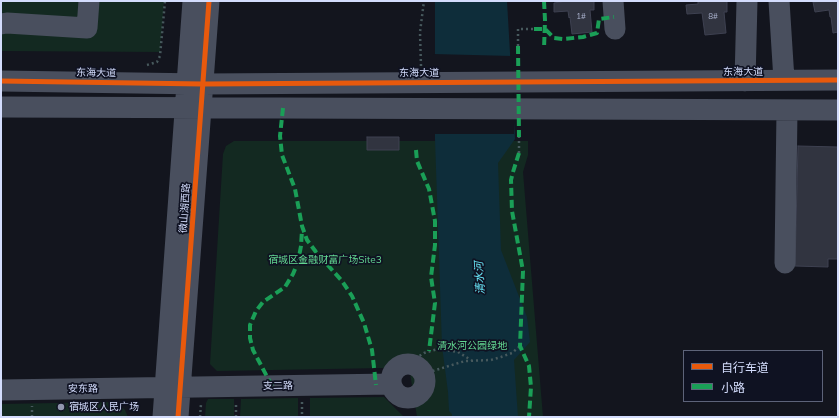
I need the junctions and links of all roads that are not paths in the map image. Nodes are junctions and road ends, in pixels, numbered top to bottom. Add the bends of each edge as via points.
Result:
1 (89, 1) edge
2 (193, 1) edge
3 (209, 1) edge
4 (613, 1) edge
5 (747, 1) edge
6 (779, 1) edge
7 (1, 24) edge
8 (616, 29) dead end
9 (745, 80) junction
10 (784, 80) junction
11 (838, 80) edge
12 (1, 81) edge
13 (195, 84) junction
14 (1, 107) edge
15 (193, 108) junction
16 (787, 110) junction
17 (838, 110) edge
18 (785, 263) dead end
19 (391, 384) junction
20 (173, 388) junction
21 (1, 390) edge
22 (163, 417) edge
23 (178, 417) edge

1 - 7 street via 87,28
2 - 13 street, 微山湖西路
3 - 13 street, 微山湖西路
4 - 8 street
5 - 9 street
6 - 10 street
9 - 10 street, 东海大道
9 - 13 street, 东海大道
10 - 11 street, 东海大道
12 - 13 street, 东海大道
13 - 15 street, 微山湖西路
14 - 15 street
15 - 16 street
15 - 20 street, 微山湖西路
16 - 17 street
16 - 18 street
19 - 19 street via 393,390 401,397 412,398 424,388 425,383 415,369 396,368
19 - 20 street, 支二路
20 - 21 street, 安东路
20 - 22 street, 微山湖西路
20 - 23 street, 微山湖西路

